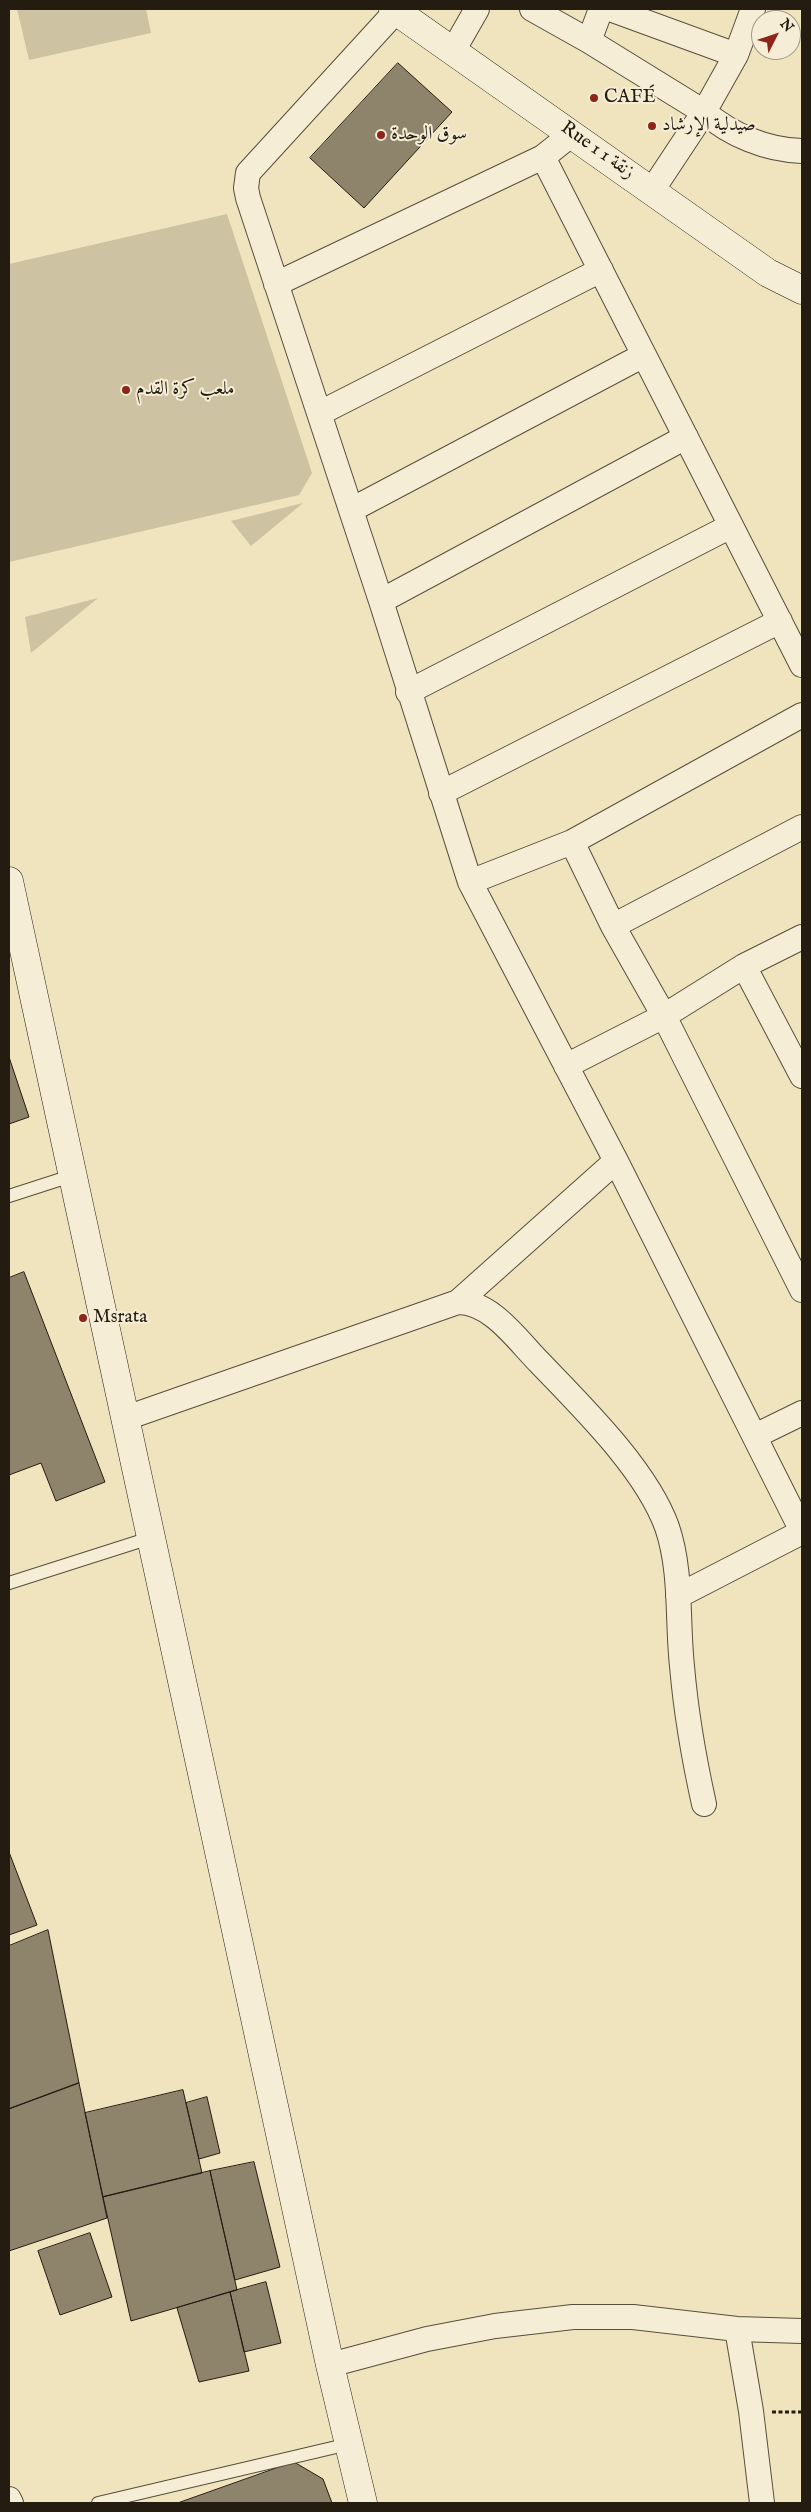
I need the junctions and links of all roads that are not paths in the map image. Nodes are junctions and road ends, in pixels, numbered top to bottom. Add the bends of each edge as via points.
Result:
1 (477, 9) edge
2 (532, 9) edge
3 (601, 9) edge
4 (610, 9) edge
5 (753, 9) edge
6 (396, 10) edge
7 (589, 41) junction
8 (453, 50) junction
9 (736, 55) junction
10 (704, 112) junction
11 (572, 134) junction
12 (802, 152) edge
13 (543, 157) junction
14 (653, 189) junction
15 (600, 270) junction
16 (276, 284) junction
17 (802, 290) edge
18 (644, 356) junction
19 (320, 413) junction
20 (686, 436) junction
21 (351, 510) junction
22 (731, 526) junction
23 (381, 601) junction
24 (780, 621) junction
25 (802, 665) edge
26 (408, 692) junction
27 (802, 715) edge
28 (441, 793) junction
29 (802, 827) edge
30 (572, 842) junction
31 (9, 881) edge
32 (470, 882) junction
33 (613, 926) junction
34 (802, 937) edge
35 (744, 966) junction
36 (664, 1016) junction
37 (566, 1066) junction
38 (802, 1076) edge
39 (616, 1161) junction
40 (71, 1176) junction
41 (9, 1196) edge
42 (802, 1290) edge
43 (458, 1302) junction
44 (802, 1413) edge
45 (126, 1418) junction
46 (755, 1436) junction
47 (802, 1531) edge
48 (150, 1538) junction
49 (9, 1583) edge
50 (678, 1596) junction
51 (704, 1804) dead end
52 (737, 2329) junction
53 (802, 2331) edge
54 (330, 2365) junction
55 (349, 2444) junction
56 (9, 2499) edge
57 (10, 2503) edge
58 (98, 2503) edge
59 (363, 2503) edge
60 (762, 2503) edge

1 - 8 street
2 - 7 street
3 - 7 street
4 - 9 street
5 - 9 street
6 - 8 street, Rue 1 زنقة 1
6 - 16 street via 248,173 248,198
7 - 10 street
8 - 11 street, Rue 1 زنقة 1
9 - 10 street
10 - 12 street via 724,128 755,142
10 - 14 street
11 - 13 street
11 - 14 street, Rue 1 زنقة 1
13 - 15 street
13 - 16 street
14 - 17 street, Rue 1 زنقة 1 via 768,272
15 - 18 street
15 - 19 street
16 - 19 street
18 - 20 street
18 - 21 street
19 - 21 street
20 - 22 street
20 - 23 street
21 - 23 street
22 - 24 street
22 - 26 street
23 - 26 street
24 - 25 street
24 - 28 street
26 - 28 street
27 - 30 street
28 - 32 street
29 - 33 street
30 - 32 street
30 - 33 street
31 - 40 street
32 - 37 street
33 - 36 street
34 - 35 street
35 - 36 street
35 - 38 street
36 - 37 street
36 - 42 street
37 - 39 street
39 - 43 street
39 - 46 street
40 - 41 lane
40 - 45 street
43 - 45 street
43 - 50 street via 470,1302 482,1308 514,1335 597,1423 646,1487 666,1526 673,1549
44 - 46 street
45 - 48 street
46 - 47 street
47 - 50 street
48 - 49 lane
48 - 54 street
50 - 51 street via 682,1666 693,1752
52 - 53 street
52 - 54 street via 633,2317 573,2317 495,2326 427,2339
52 - 60 street
54 - 55 street
55 - 58 lane
55 - 59 street
56 - 57 street

